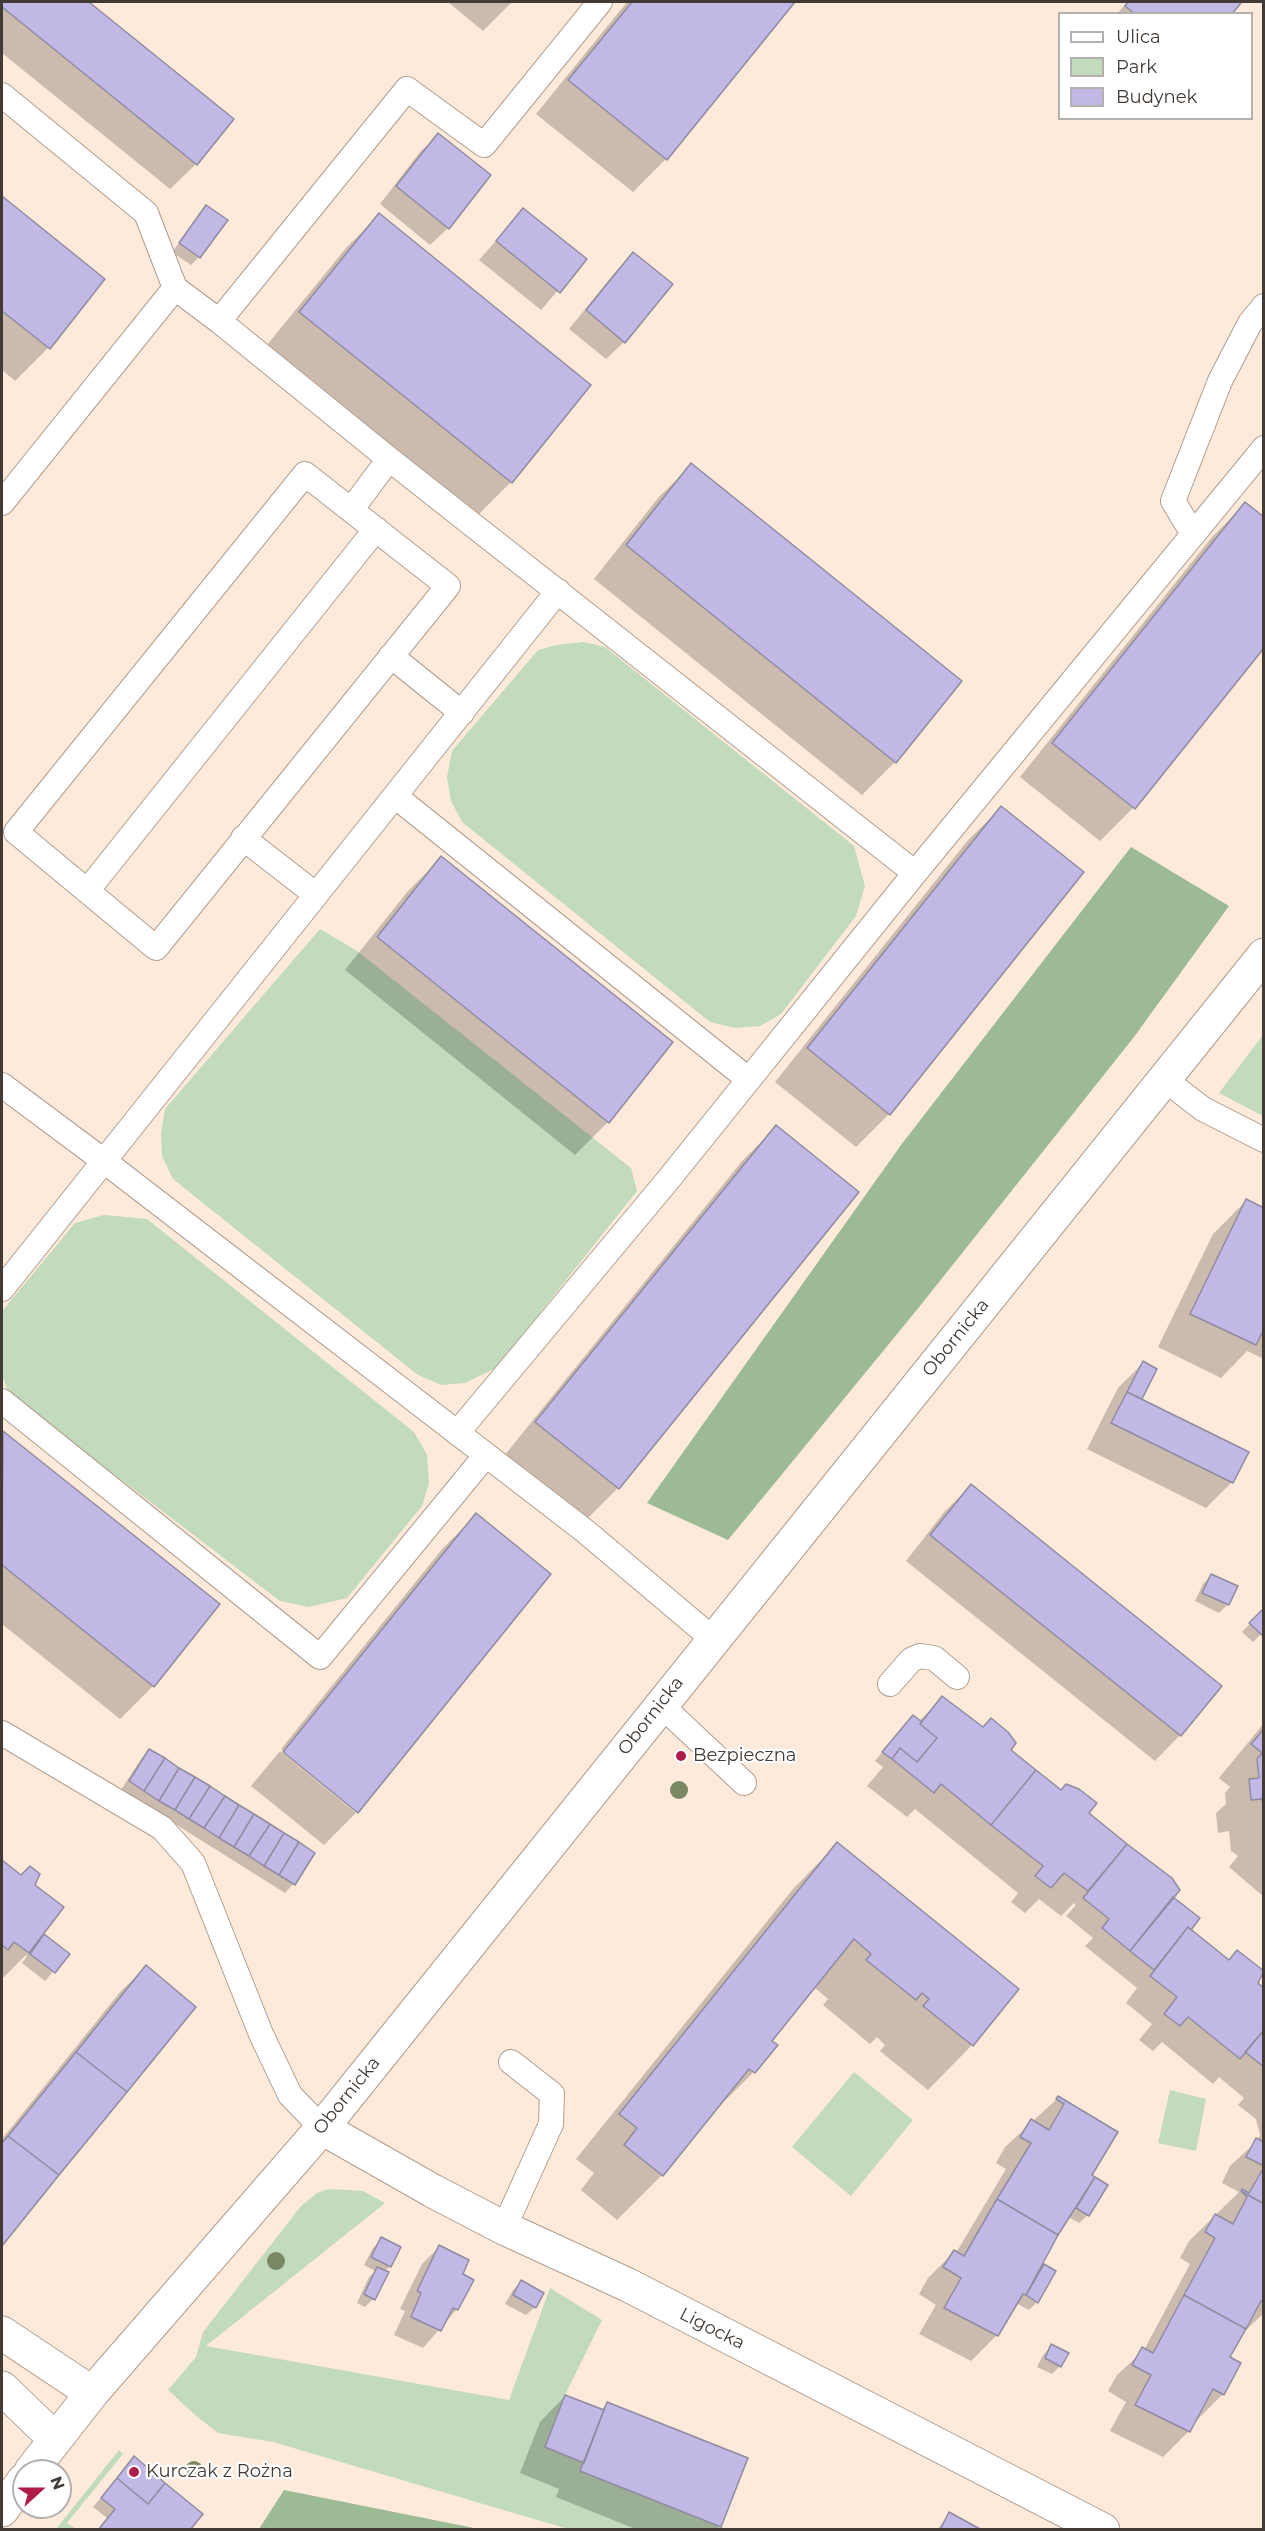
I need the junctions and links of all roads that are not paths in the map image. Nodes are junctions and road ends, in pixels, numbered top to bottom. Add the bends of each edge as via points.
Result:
1 (600, 2) edge
2 (2, 95) edge
3 (175, 288) junction
4 (1263, 306) edge
5 (219, 321) junction
6 (1262, 453) edge
7 (389, 459) junction
8 (2, 503) edge
9 (351, 510) junction
10 (376, 529) junction
11 (1193, 534) junction
12 (558, 591) junction
13 (391, 656) junction
14 (462, 714) junction
15 (395, 796) junction
16 (243, 838) junction
17 (915, 873) junction
18 (87, 891) junction
19 (315, 894) junction
20 (1263, 955) edge
21 (748, 1079) junction
22 (1164, 1079) junction
23 (2, 1085) edge
24 (1263, 1140) edge
25 (104, 1161) junction
26 (2, 1289) edge
27 (2, 1401) edge
28 (457, 1433) junction
29 (486, 1455) junction
30 (713, 1639) junction
31 (957, 1677) dead end
32 (890, 1684) dead end
33 (660, 1704) junction
34 (2, 1733) edge
35 (744, 1783) dead end
36 (511, 2062) dead end
37 (322, 2128) junction
38 (504, 2228) junction
39 (2, 2333) edge
40 (2, 2388) edge
41 (92, 2393) junction
42 (55, 2439) junction
43 (40, 2459) edge
44 (12, 2496) edge
45 (2, 2510) edge
46 (1103, 2529) edge

1 - 5 lane via 484,145 407,88
2 - 3 lane via 146,213
3 - 5 lane
3 - 8 lane
4 - 11 lane via 1220,381 1173,501
5 - 7 lane
6 - 11 lane
7 - 9 lane
7 - 12 lane
9 - 10 lane
9 - 18 lane via 305,474 16,832
10 - 13 lane via 448,586
10 - 18 lane
11 - 17 lane
12 - 14 lane
12 - 17 lane
13 - 14 lane
13 - 16 lane
14 - 15 lane
15 - 19 lane
15 - 21 lane
16 - 18 lane via 156,948
16 - 19 lane
17 - 21 lane
19 - 25 lane
20 - 22 main road, Obornicka
21 - 28 lane
22 - 24 lane via 1203,1109
22 - 30 main road, Obornicka
23 - 25 lane
25 - 26 lane
25 - 28 lane
27 - 29 lane via 320,1657
28 - 29 lane
29 - 30 lane via 585,1531
30 - 33 main road, Obornicka
31 - 32 lane via 934,1658 920,1656 911,1660
33 - 35 lane
33 - 37 main road, Obornicka
34 - 37 lane via 162,1828 193,1863 270,2054 290,2095
36 - 38 lane via 552,2094 551,2124
37 - 38 main road, Ligocka
37 - 41 main road, Obornicka
38 - 46 main road, Ligocka via 628,2285
39 - 41 main road
40 - 42 main road
41 - 42 main road, Obornicka
42 - 43 main road, Obornicka
44 - 45 main road

